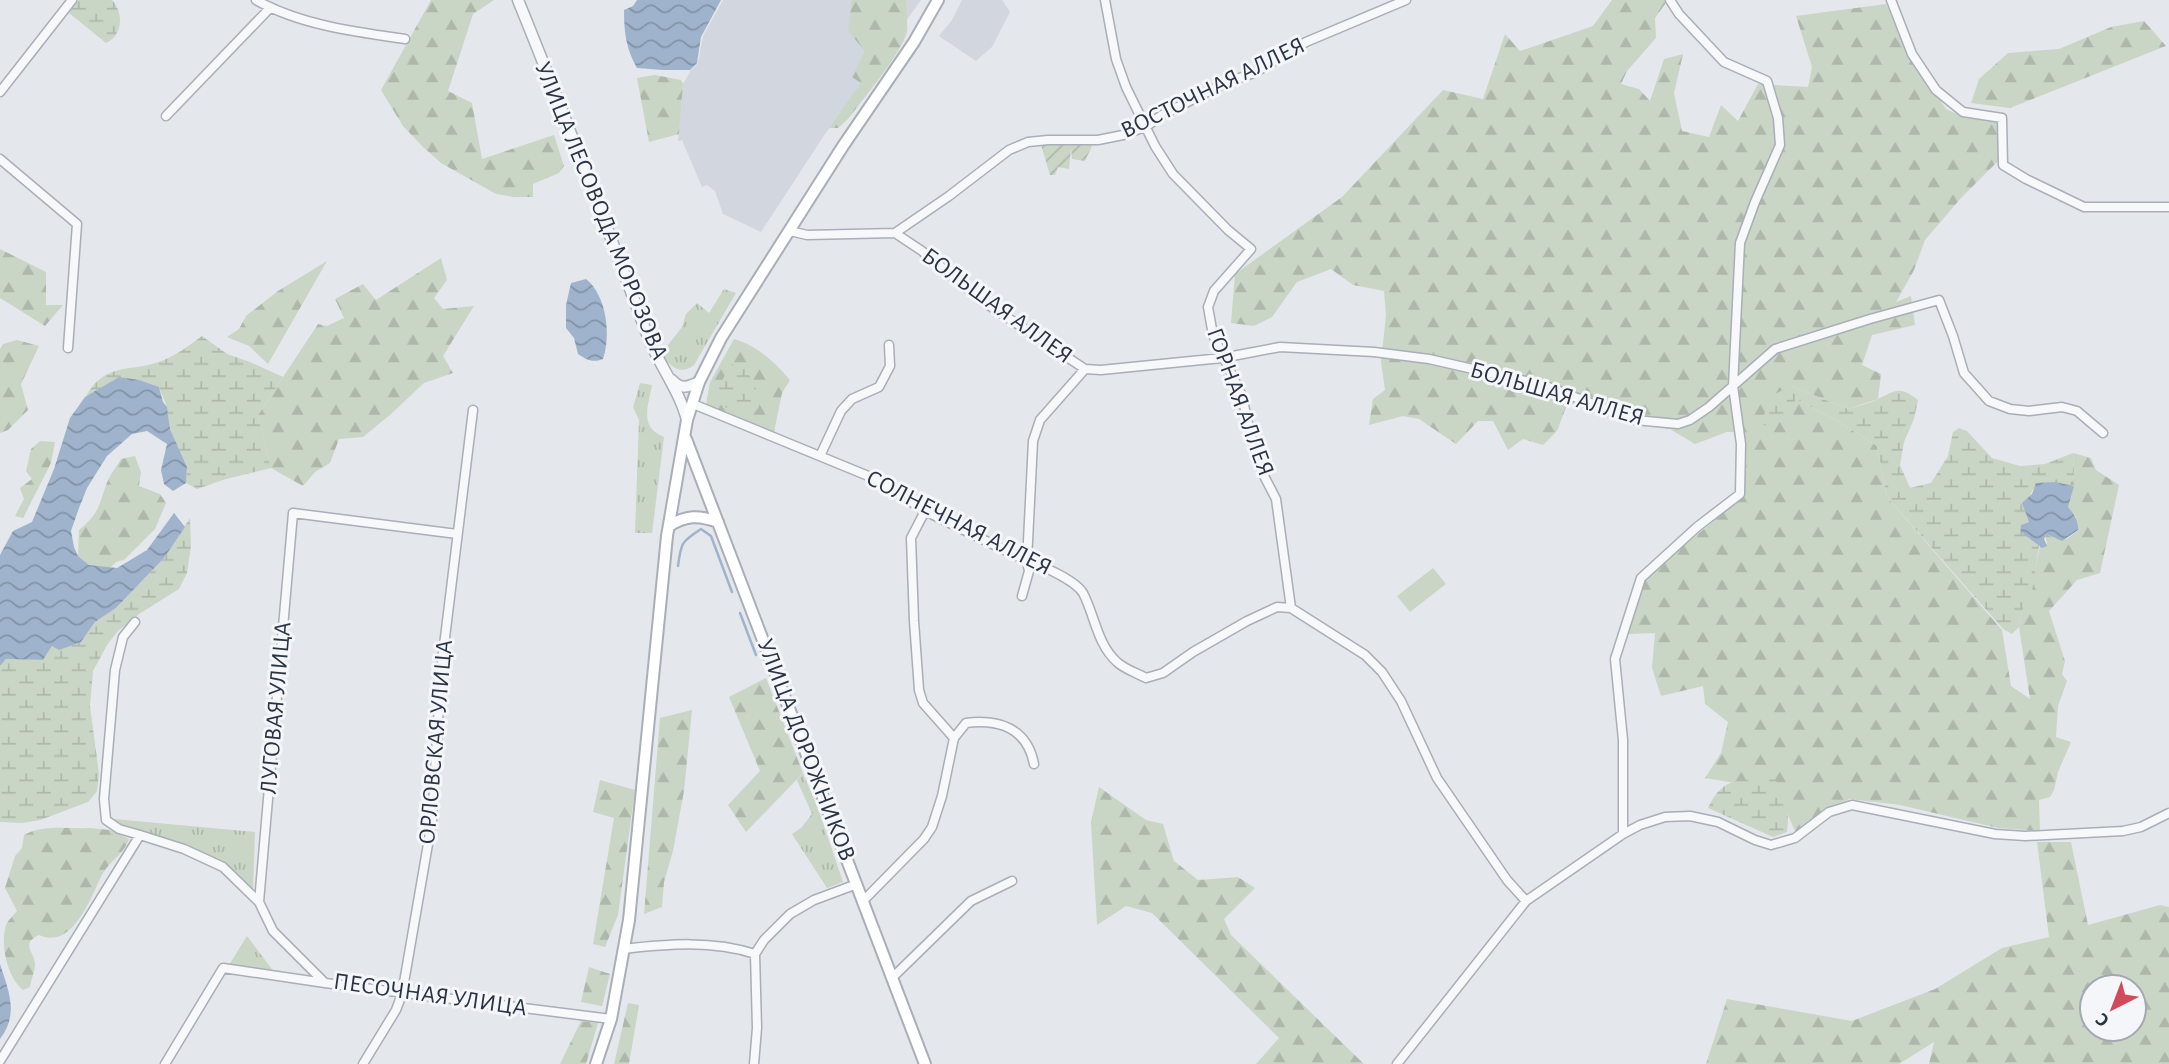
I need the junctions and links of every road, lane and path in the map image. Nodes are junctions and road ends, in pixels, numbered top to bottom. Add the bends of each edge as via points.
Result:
1 (72, 0) edge
2 (256, 0) edge
3 (518, 0) edge
4 (937, 0) edge
5 (1105, 0) edge
6 (1406, 0) edge
7 (1670, 0) edge
8 (1891, 0) edge
9 (270, 8) junction
10 (405, 39) dead end
11 (0, 92) edge
12 (166, 116) dead end
13 (1147, 126) junction
14 (0, 159) edge
15 (2169, 206) edge
16 (790, 231) junction
17 (895, 233) junction
18 (889, 345) dead end
19 (68, 348) dead end
20 (1222, 358) junction
21 (1085, 369) junction
22 (668, 375) junction
23 (699, 382) junction
24 (1733, 386) junction
25 (692, 404) junction
26 (473, 410) dead end
27 (687, 420) junction
28 (2103, 433) dead end
29 (685, 436) junction
30 (820, 456) junction
31 (925, 511) junction
32 (718, 522) junction
33 (669, 526) junction
34 (457, 534) junction
35 (1027, 561) junction
36 (1022, 596) dead end
37 (1291, 608) junction
38 (135, 622) dead end
39 (954, 738) junction
40 (1034, 764) dead end
41 (2169, 813) edge
42 (1623, 834) junction
43 (140, 835) junction
44 (1012, 881) dead end
45 (857, 884) junction
46 (863, 901) junction
47 (1526, 901) junction
48 (258, 902) junction
49 (624, 949) junction
50 (755, 954) junction
51 (892, 978) junction
52 (325, 983) junction
53 (402, 994) junction
54 (611, 1019) junction
55 (0, 1061) edge
56 (165, 1064) edge
57 (363, 1064) edge
58 (596, 1064) edge
59 (754, 1064) edge
60 (925, 1064) edge
61 (1397, 1064) edge

1 - 11 street
2 - 9 street
3 - 22 street, УЛИЦА ЛЕСОВОДА МОРОЗОВА via 654,353
4 - 16 main road
5 - 13 street, ГОРНАЯ АЛЛЕЯ via 1116,59
6 - 13 street, ВОСТОЧНАЯ АЛЛЕЯ via 1306,42
7 - 24 street via 1724,62 1767,81 1778,118 1780,145 1740,243
8 - 15 street via 1912,54 1936,90 1963,112 2002,118 2003,166 2084,207
9 - 10 street via 343,31
9 - 12 street
13 - 17 street, ВОСТОЧНАЯ АЛЛЕЯ via 1098,140 1028,142 1009,150
13 - 20 street, ГОРНАЯ АЛЛЕЯ via 1173,174 1251,249 1214,291 1208,307
14 - 19 street via 77,224
16 - 17 street via 807,235
16 - 23 main road via 721,338
17 - 21 street, БОЛЬШАЯ АЛЛЕЯ via 981,300
18 - 30 street via 890,366 879,387 852,399 841,411
20 - 21 street, БОЛЬШАЯ АЛЛЕЯ
20 - 24 street, БОЛЬШАЯ АЛЛЕЯ via 1280,347 1429,359 1542,385 1635,420 1678,424 1690,420
20 - 37 street, ГОРНАЯ АЛЛЕЯ via 1242,396 1263,474 1276,499
21 - 35 street via 1040,420 1033,441
22 - 23 street via 677,385
22 - 27 street, УЛИЦА ЛЕСОВОДА МОРОЗОВА
23 - 25 main road
24 - 28 street, БОЛЬШАЯ АЛЛЕЯ via 1786,344 1939,300 1964,373 1989,401 2010,409 2062,407 2077,411
24 - 42 street via 1741,444 1740,494 1641,578 1615,659 1623,740
25 - 27 main road
25 - 30 street, СОЛНЕЧНАЯ АЛЛЕЯ
26 - 34 street, ОРЛОВСКАЯ УЛИЦА
27 - 29 main road
29 - 32 main road, УЛИЦА ДОРОЖНИКОВ
29 - 33 main road
30 - 31 street, СОЛНЕЧНАЯ АЛЛЕЯ via 878,480
31 - 35 street, СОЛНЕЧНАЯ АЛЛЕЯ
31 - 39 street via 911,538 919,690 923,703
32 - 33 main road via 692,516
32 - 45 main road, УЛИЦА ДОРОЖНИКОВ
33 - 49 main road
34 - 48 street, ЛУГОВАЯ УЛИЦА via 293,513
34 - 53 street, ОРЛОВСКАЯ УЛИЦА via 441,670 432,821
35 - 36 street
35 - 37 street, СОЛНЕЧНАЯ АЛЛЕЯ via 1042,565 1082,591 1101,639 1117,663 1146,678 1163,673 1247,621 1277,607
37 - 47 street via 1366,655 1382,672 1401,701 1437,778
38 - 43 street, ПЕСОЧНАЯ УЛИЦА via 123,637 116,670 104,799 106,820
39 - 40 street via 966,723 1006,725 1026,742
39 - 46 street via 932,827
41 - 42 street via 2123,831 2025,836 1852,805 1829,812 1795,838 1771,845 1718,822 1690,816 1665,817
42 - 47 street
43 - 48 street, ПЕСОЧНАЯ УЛИЦА via 223,867
43 - 55 street
44 - 51 street via 971,901
45 - 46 main road, УЛИЦА ДОРОЖНИКОВ
45 - 50 street via 790,914
46 - 51 main road, УЛИЦА ДОРОЖНИКОВ
47 - 61 street
48 - 52 street, ПЕСОЧНАЯ УЛИЦА via 273,931
49 - 50 street via 720,946
49 - 54 main road
50 - 59 street
51 - 60 main road, УЛИЦА ДОРОЖНИКОВ
52 - 53 street, ПЕСОЧНАЯ УЛИЦА
52 - 56 street via 223,968
53 - 54 street, ПЕСОЧНАЯ УЛИЦА
53 - 57 street, ОРЛОВСКАЯ УЛИЦА
54 - 58 main road

